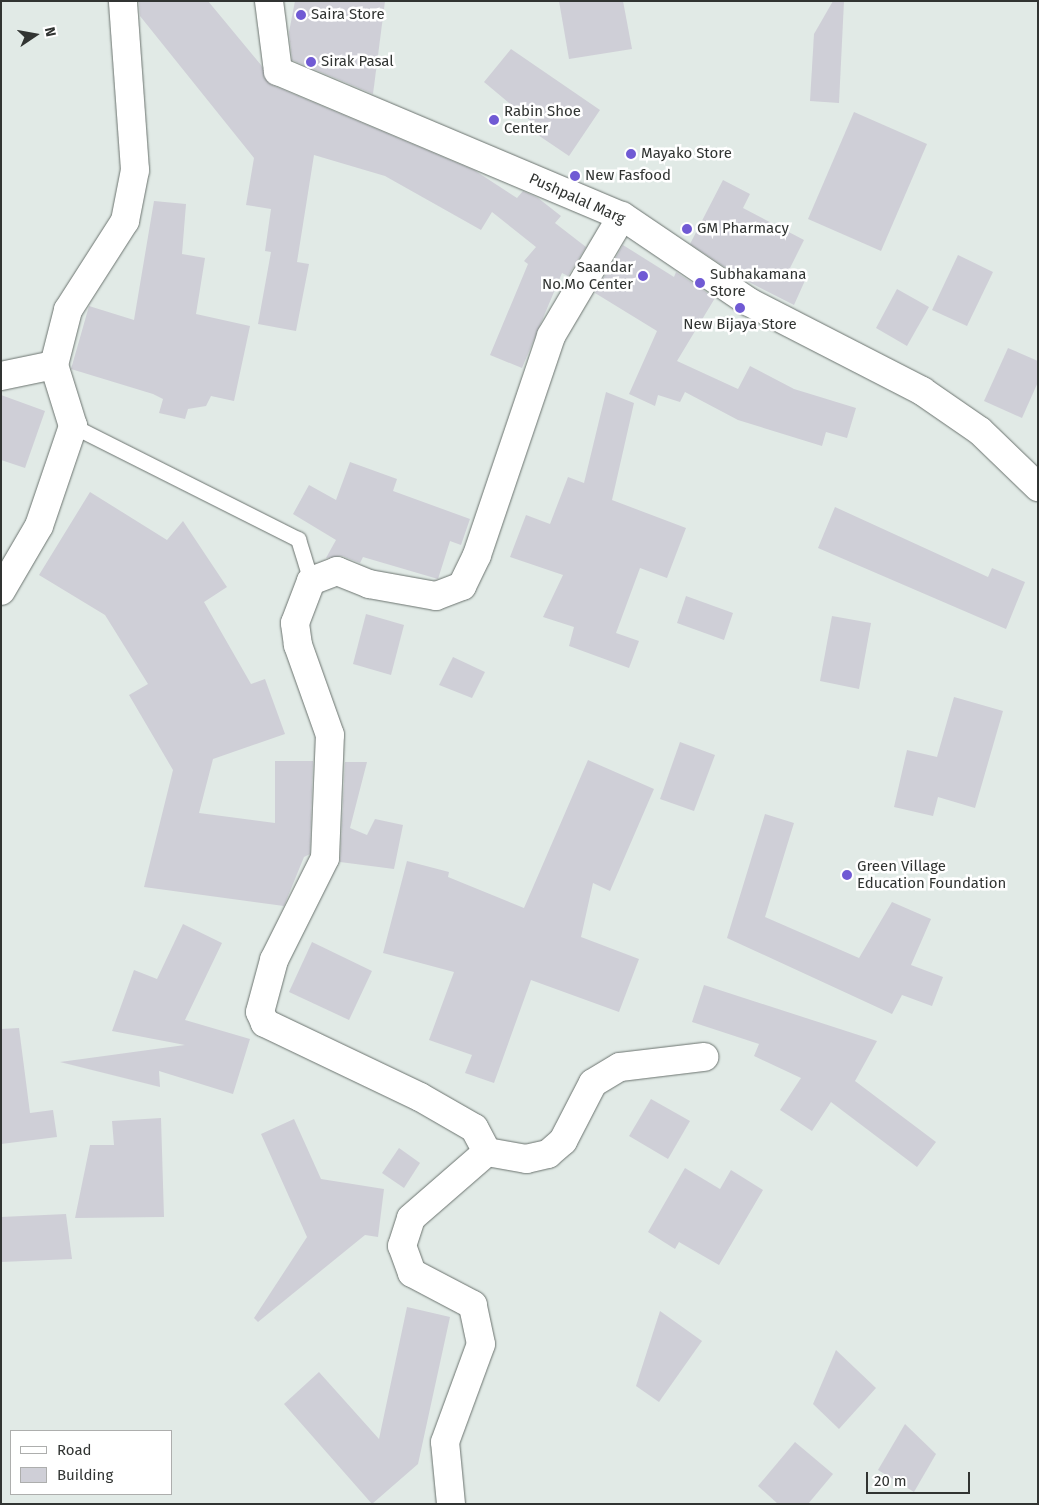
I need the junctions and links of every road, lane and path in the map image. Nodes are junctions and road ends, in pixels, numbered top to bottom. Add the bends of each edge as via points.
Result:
1 (123, 1) edge
2 (269, 1) edge
3 (622, 216) junction
4 (54, 365) junction
5 (1, 376) edge
6 (73, 426) junction
7 (1038, 487) edge
8 (311, 580) junction
9 (1, 591) edge
10 (704, 1057) dead end
11 (487, 1152) junction
12 (451, 1504) edge

1 - 4 street via 135,170 126,221 68,310
2 - 3 street, Pushpalal Marg via 278,71
3 - 7 street, Pushpalal Marg via 748,302 922,391 980,432
3 - 8 street via 551,336 478,554 462,586 436,596 369,584 337,571
4 - 5 street
4 - 6 street
6 - 8 lane via 298,538
6 - 9 street via 38,526
8 - 11 street via 295,623 298,645 330,735 325,858 274,960 260,1012 265,1023 420,1097 474,1128
10 - 11 street via 620,1067 593,1082 563,1141 548,1154 526,1159
11 - 12 street via 411,1218 402,1246 412,1273 473,1305 481,1344 445,1442

